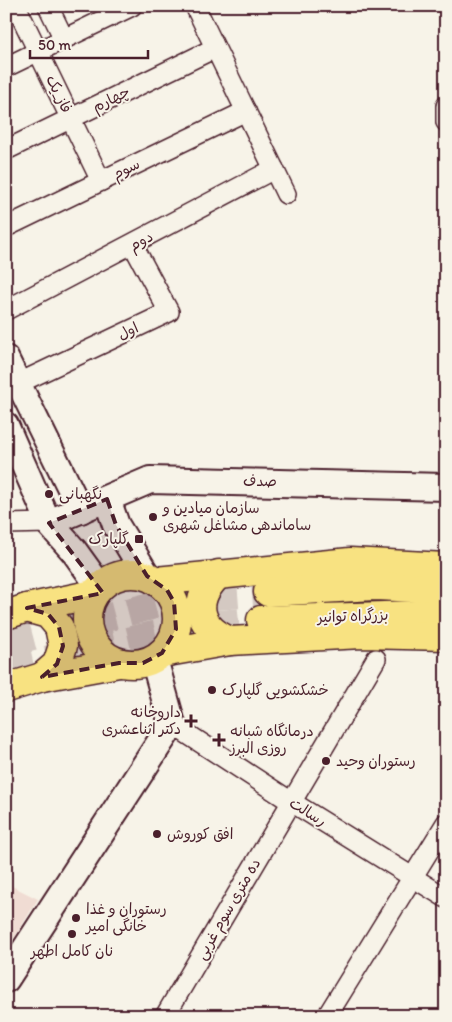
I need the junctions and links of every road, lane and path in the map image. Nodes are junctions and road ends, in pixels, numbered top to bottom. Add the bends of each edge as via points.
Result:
1 (16, 6) edge
2 (48, 6) edge
3 (132, 6) edge
4 (195, 6) edge
5 (64, 39) junction
6 (215, 48) junction
7 (38, 52) junction
8 (6, 68) edge
9 (446, 106) edge
10 (246, 111) junction
11 (70, 118) junction
12 (446, 122) edge
13 (6, 150) edge
14 (274, 170) junction
15 (101, 181) junction
16 (286, 194) dead end
17 (6, 227) edge
18 (133, 245) junction
19 (6, 310) edge
20 (6, 358) edge
21 (19, 383) junction
22 (6, 425) edge
23 (446, 487) edge
24 (107, 499) junction
25 (81, 511) junction
26 (6, 524) edge
27 (49, 524) junction
28 (446, 567) edge
29 (219, 574) junction
30 (152, 578) junction
31 (446, 589) edge
32 (97, 591) junction
33 (268, 592) tunnel mouth
34 (17, 611) edge
35 (446, 614) edge
36 (261, 620) tunnel mouth
37 (446, 636) edge
38 (230, 642) junction
39 (158, 656) junction
40 (376, 659) dead end
41 (119, 663) junction
42 (42, 677) junction
43 (6, 688) edge
44 (172, 724) junction
45 (290, 801) junction
46 (446, 823) edge
47 (412, 877) junction
48 (446, 898) edge
49 (7, 974) edge
50 (165, 1016) edge
51 (327, 1016) edge

1 - 7 street, فاز_یک
2 - 5 street
3 - 5 street
4 - 6 street
5 - 7 street
6 - 10 street
6 - 11 street, چهارم
7 - 8 street
7 - 11 street, فاز_یک
9 - 12 street
10 - 14 street
10 - 15 street, سوم
11 - 13 street, چهارم
11 - 15 street, فاز_یک
14 - 16 street
14 - 18 street, دوم
15 - 17 street, سوم
18 - 19 street, دوم
18 - 21 street, اول via 169,312
20 - 21 street
21 - 25 street
22 - 27 street
23 - 24 main road, صدف via 150,480
24 - 25 main road, صدف
24 - 30 main road via 116,525
25 - 27 main road, صدف
26 - 27 street
27 - 32 main road via 74,551
28 - 29 highway via 350,562
29 - 30 highway
29 - 38 highway via 206,586 201,603 203,620 214,634
30 - 32 highway via 127,574 112,579
30 - 39 highway via 167,590 177,615 171,642
31 - 33 highway, بزرگراه توانیر via 374,586
32 - 34 highway
32 - 41 highway via 88,607 90,635 107,657
34 - 42 highway via 48,614 59,627 63,646 57,664
35 - 36 highway, بزرگراه توانیر
37 - 38 highway via 362,634
38 - 39 highway
39 - 41 highway via 131,664
39 - 44 main road
40 - 45 street, ده متری سوم غربی
41 - 42 highway
42 - 43 highway
44 - 45 street, رسالت
44 - 49 main road
45 - 47 street, رسالت
45 - 50 street, ده متری سوم غربی
46 - 47 street
47 - 48 street, رسالت
47 - 51 street

